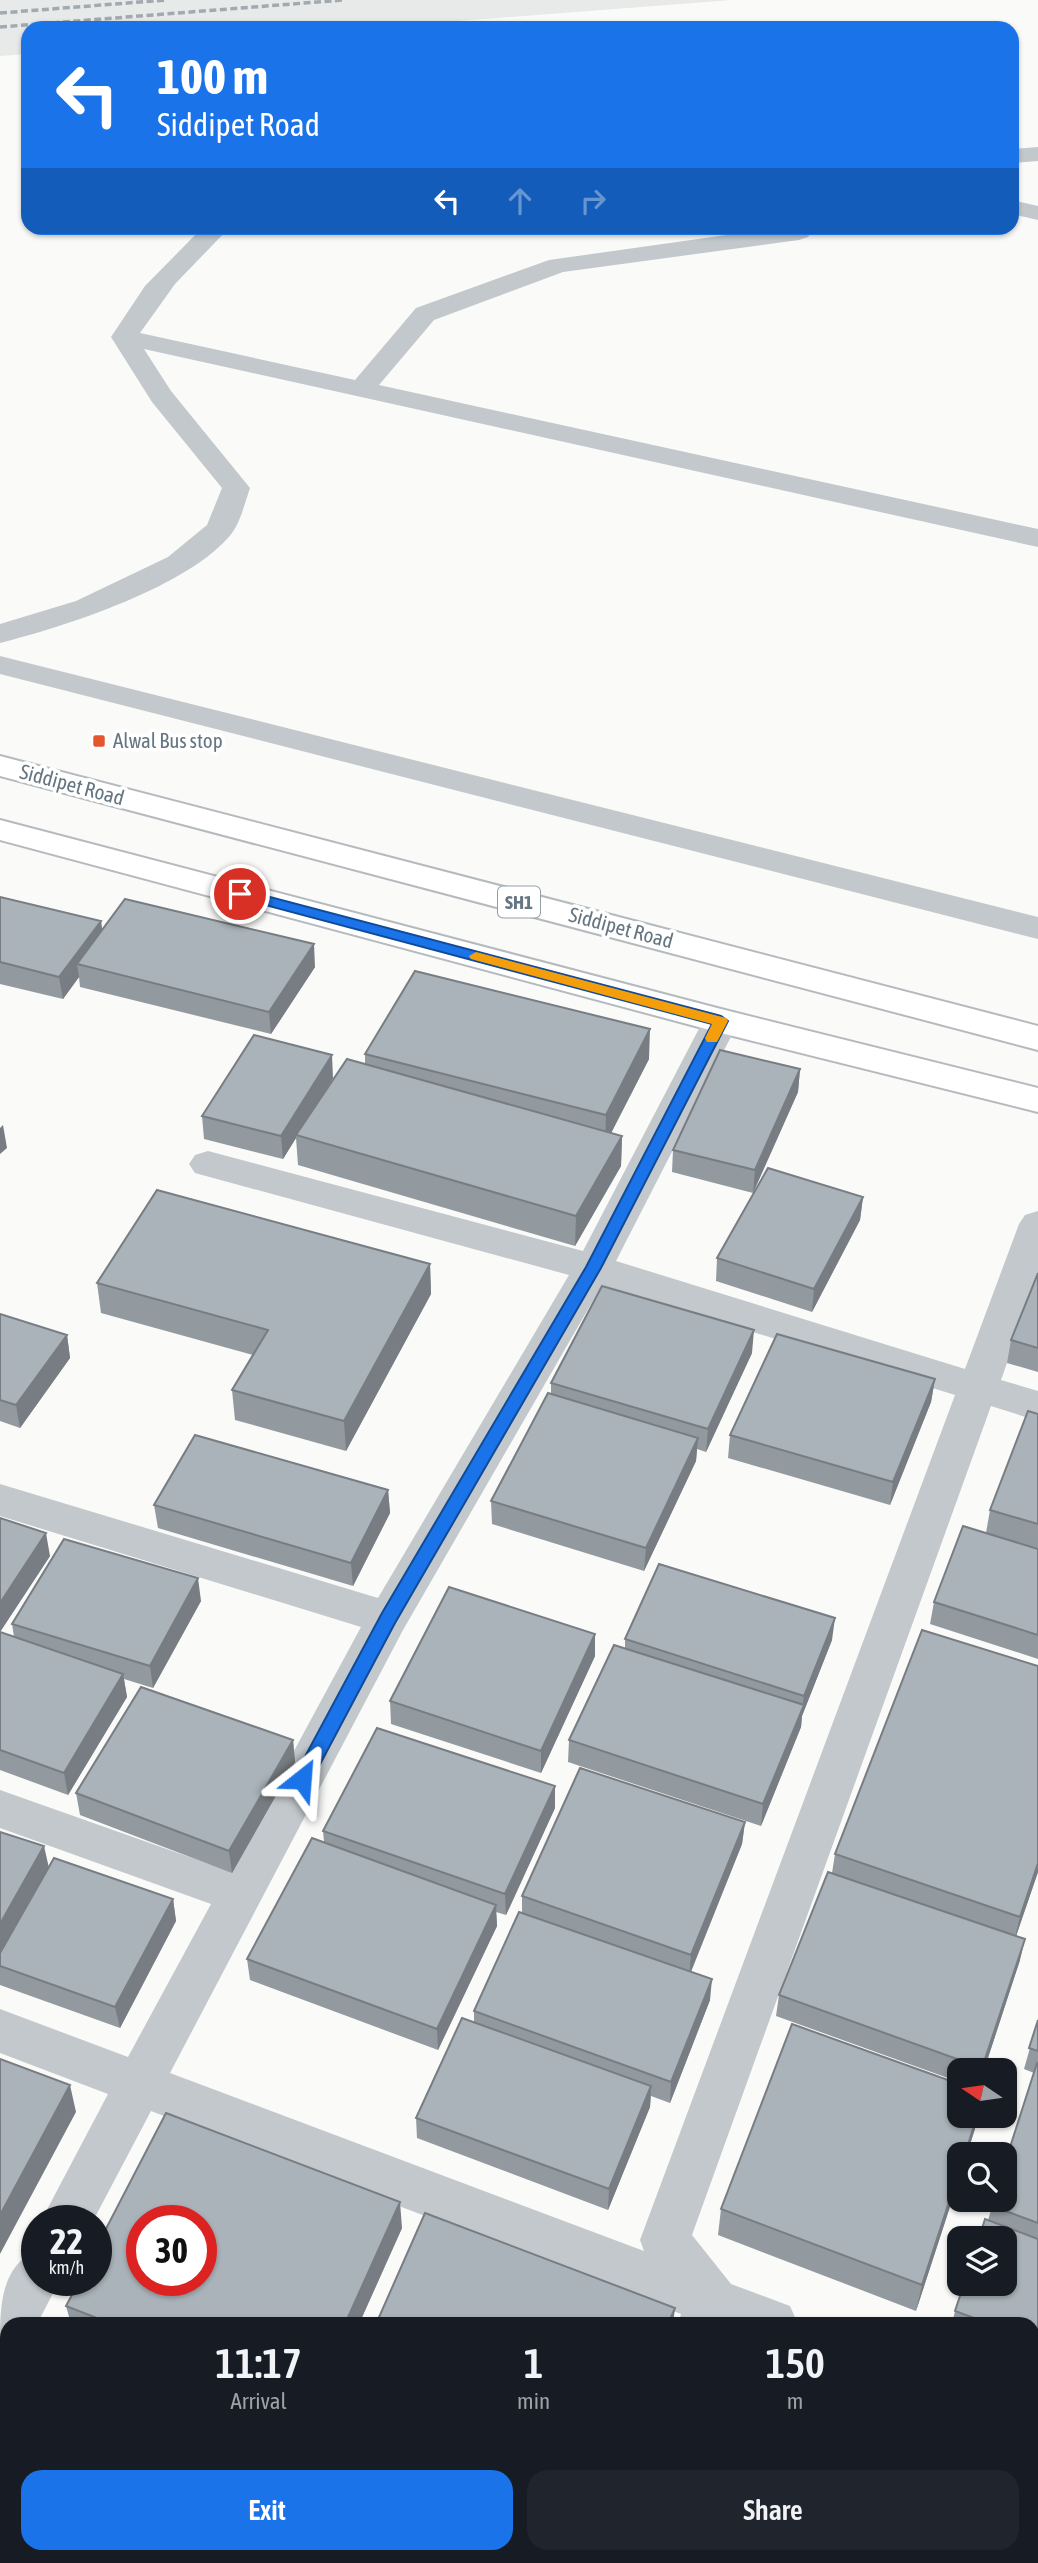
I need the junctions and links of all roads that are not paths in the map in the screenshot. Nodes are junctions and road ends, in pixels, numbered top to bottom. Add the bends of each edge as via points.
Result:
1 (1038, 154) edge
2 (1019, 155) edge
3 (1019, 209) edge
4 (1038, 213) edge
5 (209, 235) edge
6 (777, 235) edge
7 (124, 337) junction
8 (360, 389) junction
9 (1038, 538) edge
10 (0, 634) edge
11 (0, 665) edge
12 (0, 766) edge
13 (0, 830) edge
14 (1038, 928) edge
15 (721, 1021) junction
16 (1038, 1038) edge
17 (1038, 1100) edge
18 (208, 1164) dead end
19 (1038, 1224) edge
20 (593, 1268) junction
21 (976, 1387) junction
22 (1038, 1406) edge
23 (0, 1500) edge
24 (388, 1618) junction
25 (0, 1809) edge
26 (241, 1895) junction
27 (0, 2031) edge
28 (140, 2084) junction
29 (75, 2205) edge
30 (25, 2296) edge
31 (708, 2312) edge
32 (13, 2317) edge
33 (735, 2317) edge

1 - 2 street
3 - 4 street
5 - 7 street via 167,274
6 - 8 street via 546,269 425,314
7 - 8 street
7 - 10 street via 151,386 236,488 220,529 178,563 87,607
8 - 9 street
11 - 14 street
12 - 16 main road, Siddipet Road / SH1
13 - 15 main road
15 - 17 main road
15 - 20 street
18 - 20 street
19 - 21 street
20 - 21 street
20 - 24 street
21 - 22 street
21 - 31 street via 665,2239
23 - 24 street
24 - 26 street
25 - 26 street
26 - 28 street
27 - 28 street
28 - 29 street
28 - 31 street
30 - 32 street
31 - 33 street

